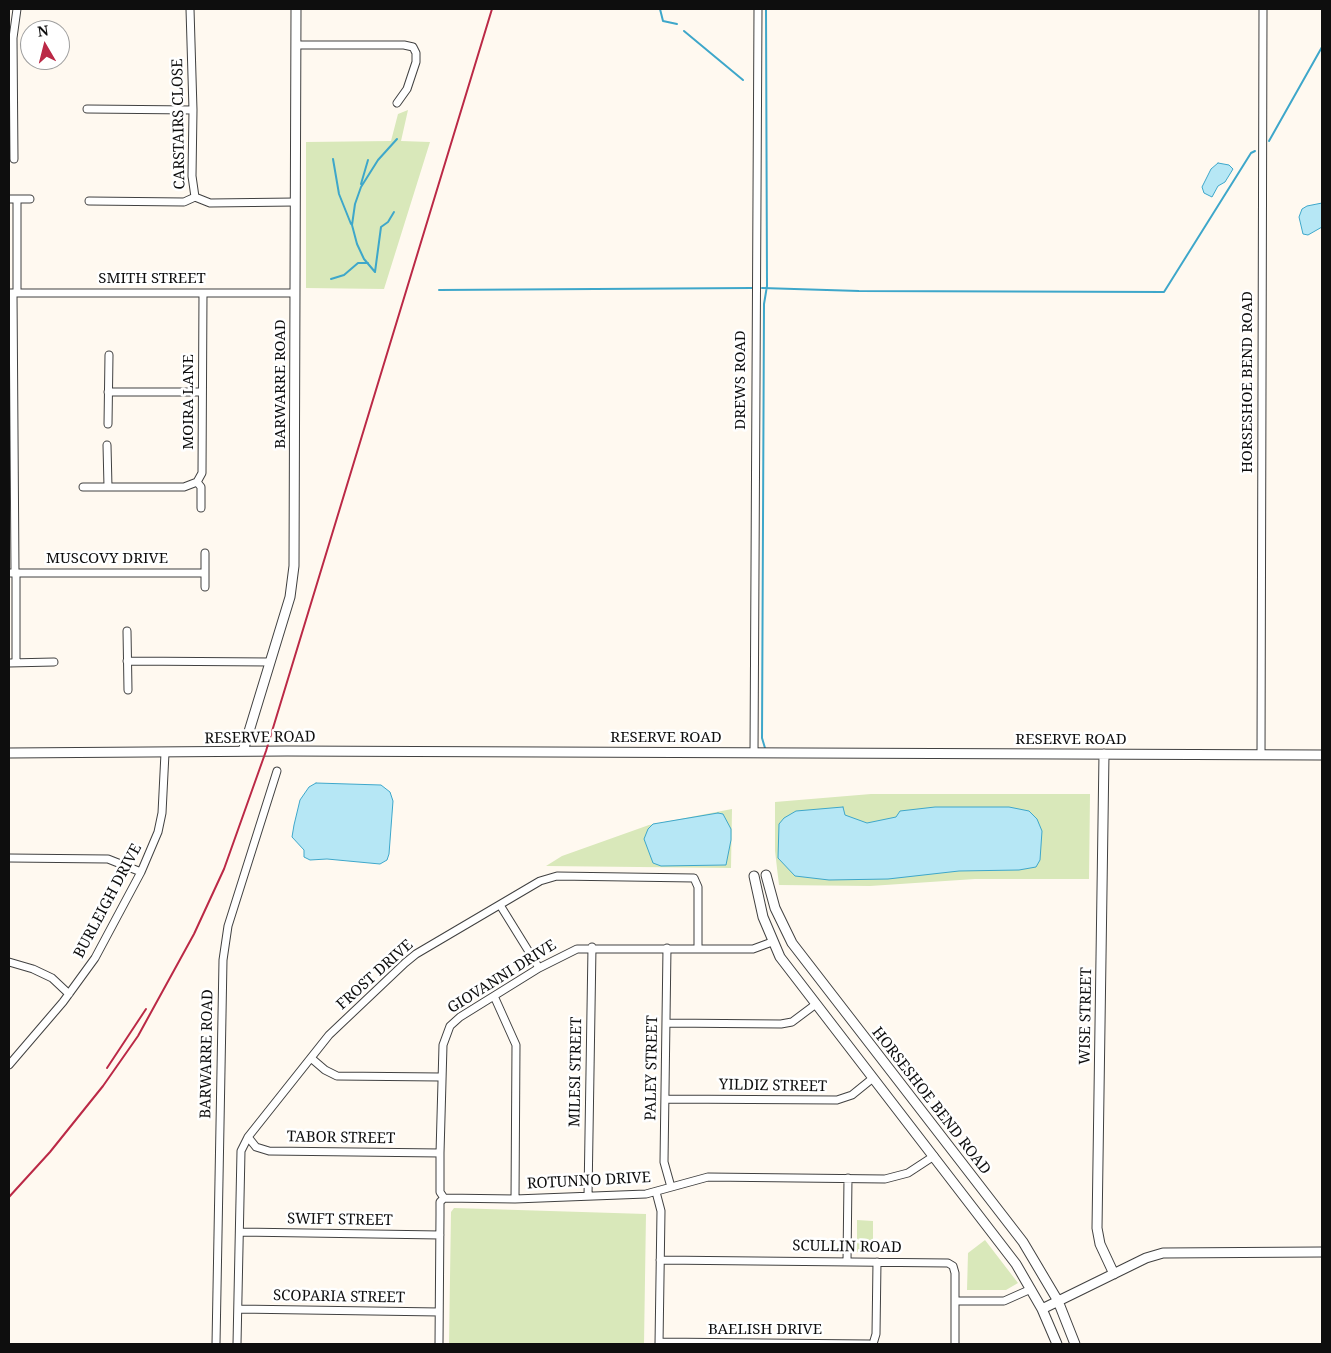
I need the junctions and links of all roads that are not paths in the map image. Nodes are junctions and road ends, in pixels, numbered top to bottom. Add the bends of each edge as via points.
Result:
1 (17, 9) edge
2 (190, 9) edge
3 (296, 9) edge
4 (758, 9) edge
5 (1264, 9) edge
6 (11, 38) edge
7 (296, 45) junction
8 (398, 103) dead end
9 (87, 109) dead end
10 (193, 110) junction
11 (11, 127) edge
12 (14, 159) dead end
13 (195, 197) junction
14 (9, 199) edge
15 (17, 199) junction
16 (30, 199) dead end
17 (89, 201) dead end
18 (295, 202) junction
19 (13, 293) edge
20 (203, 293) junction
21 (295, 293) junction
22 (109, 355) dead end
23 (108, 392) junction
24 (202, 392) junction
25 (108, 424) dead end
26 (107, 445) dead end
27 (11, 462) edge
28 (197, 482) junction
29 (83, 487) dead end
30 (108, 488) junction
31 (201, 508) dead end
32 (205, 553) dead end
33 (13, 573) edge
34 (204, 573) junction
35 (205, 587) dead end
36 (127, 631) dead end
37 (127, 661) junction
38 (54, 662) dead end
39 (270, 662) junction
40 (12, 663) edge
41 (128, 690) dead end
42 (242, 751) junction
43 (9, 752) edge
44 (754, 752) junction
45 (166, 753) junction
46 (1104, 754) junction
47 (1261, 755) junction
48 (1322, 755) edge
49 (277, 771) dead end
50 (9, 858) edge
51 (141, 872) junction
52 (754, 876) dead end
53 (766, 876) dead end
54 (500, 905) junction
55 (787, 934) junction
56 (772, 942) junction
57 (592, 948) junction
58 (667, 948) junction
59 (698, 948) junction
60 (9, 962) edge
61 (540, 968) junction
62 (830, 993) junction
63 (69, 994) junction
64 (494, 996) junction
65 (816, 1004) junction
66 (666, 1023) junction
67 (311, 1058) junction
68 (9, 1065) edge
69 (440, 1078) junction
70 (873, 1078) junction
71 (665, 1099) junction
72 (248, 1138) junction
73 (949, 1145) junction
74 (440, 1153) junction
75 (934, 1156) junction
76 (848, 1178) junction
77 (671, 1187) junction
78 (656, 1192) junction
79 (588, 1196) junction
80 (444, 1198) junction
81 (515, 1199) junction
82 (240, 1232) junction
83 (440, 1235) junction
84 (1322, 1252) edge
85 (660, 1260) junction
86 (847, 1261) junction
87 (877, 1262) junction
88 (1114, 1274) junction
89 (1031, 1289) junction
90 (955, 1301) junction
91 (1058, 1301) junction
92 (238, 1309) junction
93 (1042, 1309) junction
94 (439, 1312) junction
95 (659, 1343) edge
96 (216, 1344) edge
97 (238, 1344) edge
98 (439, 1344) edge
99 (742, 1344) edge
100 (811, 1344) edge
101 (871, 1344) edge
102 (955, 1344) edge
103 (1057, 1344) edge
104 (1075, 1344) edge

1 - 6 street
2 - 10 street, CARSTAIRS CLOSE
3 - 7 street, BARWARRE ROAD
4 - 44 street, DREWS ROAD
5 - 47 street, HORSESHOE BEND ROAD
6 - 11 street
7 - 8 street via 413,47 416,62 407,89
7 - 18 street, BARWARRE ROAD
9 - 10 street
10 - 13 street, CARSTAIRS CLOSE via 192,176
11 - 12 street
13 - 17 street via 184,202
13 - 18 street, CARSTAIRS CLOSE via 210,203
14 - 15 street
15 - 16 street
15 - 19 street
18 - 21 street, BARWARRE ROAD
19 - 20 street, SMITH STREET
19 - 27 street
20 - 21 street, SMITH STREET
20 - 24 street, MOIRA LANE
21 - 39 street, BARWARRE ROAD via 294,566 290,598
22 - 23 street
23 - 24 street
23 - 25 street
24 - 28 street, MOIRA LANE via 202,473
26 - 30 street
27 - 33 street
28 - 30 street via 184,487
28 - 31 street, MOIRA LANE via 201,487
29 - 30 street
32 - 34 street
33 - 34 street, MUSCOVY DRIVE
33 - 40 street
34 - 35 street
36 - 37 street
37 - 39 street
37 - 41 street
38 - 40 street
39 - 42 street, BARWARRE ROAD
42 - 44 street, RESERVE ROAD
42 - 45 street, RESERVE ROAD
43 - 45 street, RESERVE ROAD
44 - 46 street, RESERVE ROAD
45 - 51 street, BURLEIGH DRIVE via 162,813 158,832
46 - 47 street, RESERVE ROAD
46 - 88 street, WISE STREET via 1097,1228 1100,1244
47 - 48 street, RESERVE ROAD
49 - 96 street, BARWARRE ROAD via 228,926 223,960
50 - 51 street via 108,859
51 - 63 street, BURLEIGH DRIVE via 95,958
52 - 56 street, HORSESHOE BEND ROAD
53 - 55 street, HORSESHOE BEND ROAD
54 - 59 street, FROST DRIVE via 554,876 692,877 698,887
54 - 61 street
54 - 67 street, FROST DRIVE via 410,958 329,1036
55 - 56 street
55 - 62 street, HORSESHOE BEND ROAD
56 - 59 street, GIOVANNI DRIVE via 753,949
56 - 65 street, HORSESHOE BEND ROAD
57 - 58 street, GIOVANNI DRIVE
57 - 61 street, GIOVANNI DRIVE via 573,950
57 - 79 street, MILESI STREET
58 - 59 street, GIOVANNI DRIVE
58 - 66 street, PALEY STREET
60 - 63 street via 52,978
61 - 64 street, GIOVANNI DRIVE
62 - 65 street
62 - 73 street, HORSESHOE BEND ROAD
63 - 68 street, BURLEIGH DRIVE
64 - 69 street, GIOVANNI DRIVE via 450,1026 443,1045
64 - 81 street via 516,1045
65 - 66 street via 792,1022 781,1024
65 - 70 street, HORSESHOE BEND ROAD
66 - 71 street, PALEY STREET
67 - 69 street via 337,1076
67 - 72 street, FROST DRIVE
69 - 74 street, GIOVANNI DRIVE
70 - 71 street, YILDIZ STREET via 852,1095 837,1100
70 - 75 street, HORSESHOE BEND ROAD
71 - 77 street, PALEY STREET via 664,1162
72 - 74 street, TABOR STREET via 256,1147 269,1151
72 - 82 street, FROST DRIVE via 241,1151
73 - 75 street
73 - 91 street, HORSESHOE BEND ROAD via 1023,1242
74 - 80 street, GIOVANNI DRIVE via 440,1192
75 - 76 street, ROTUNNO DRIVE via 899,1176
75 - 89 street, HORSESHOE BEND ROAD via 1016,1264
76 - 77 street, ROTUNNO DRIVE via 708,1177
76 - 86 street
77 - 78 street, ROTUNNO DRIVE
78 - 79 street, ROTUNNO DRIVE
78 - 85 street via 661,1211
79 - 81 street, ROTUNNO DRIVE
80 - 81 street, ROTUNNO DRIVE
80 - 83 street via 440,1202
82 - 83 street, SWIFT STREET
82 - 92 street, FROST DRIVE
83 - 94 street
84 - 88 street via 1163,1253
85 - 86 street, SCULLIN ROAD
85 - 95 street
86 - 87 street, SCULLIN ROAD
87 - 90 street, SCULLIN ROAD via 949,1263 956,1273
87 - 101 street via 876,1334
88 - 91 street
89 - 90 street via 1004,1301
89 - 93 street, HORSESHOE BEND ROAD
90 - 102 street, SCULLIN ROAD
91 - 93 street
91 - 104 street, HORSESHOE BEND ROAD
92 - 94 street, SCOPARIA STREET
92 - 97 street, FROST DRIVE
93 - 103 street, HORSESHOE BEND ROAD
94 - 98 street
95 - 99 street, BAELISH DRIVE
99 - 100 street, BAELISH DRIVE
100 - 101 street, BAELISH DRIVE

